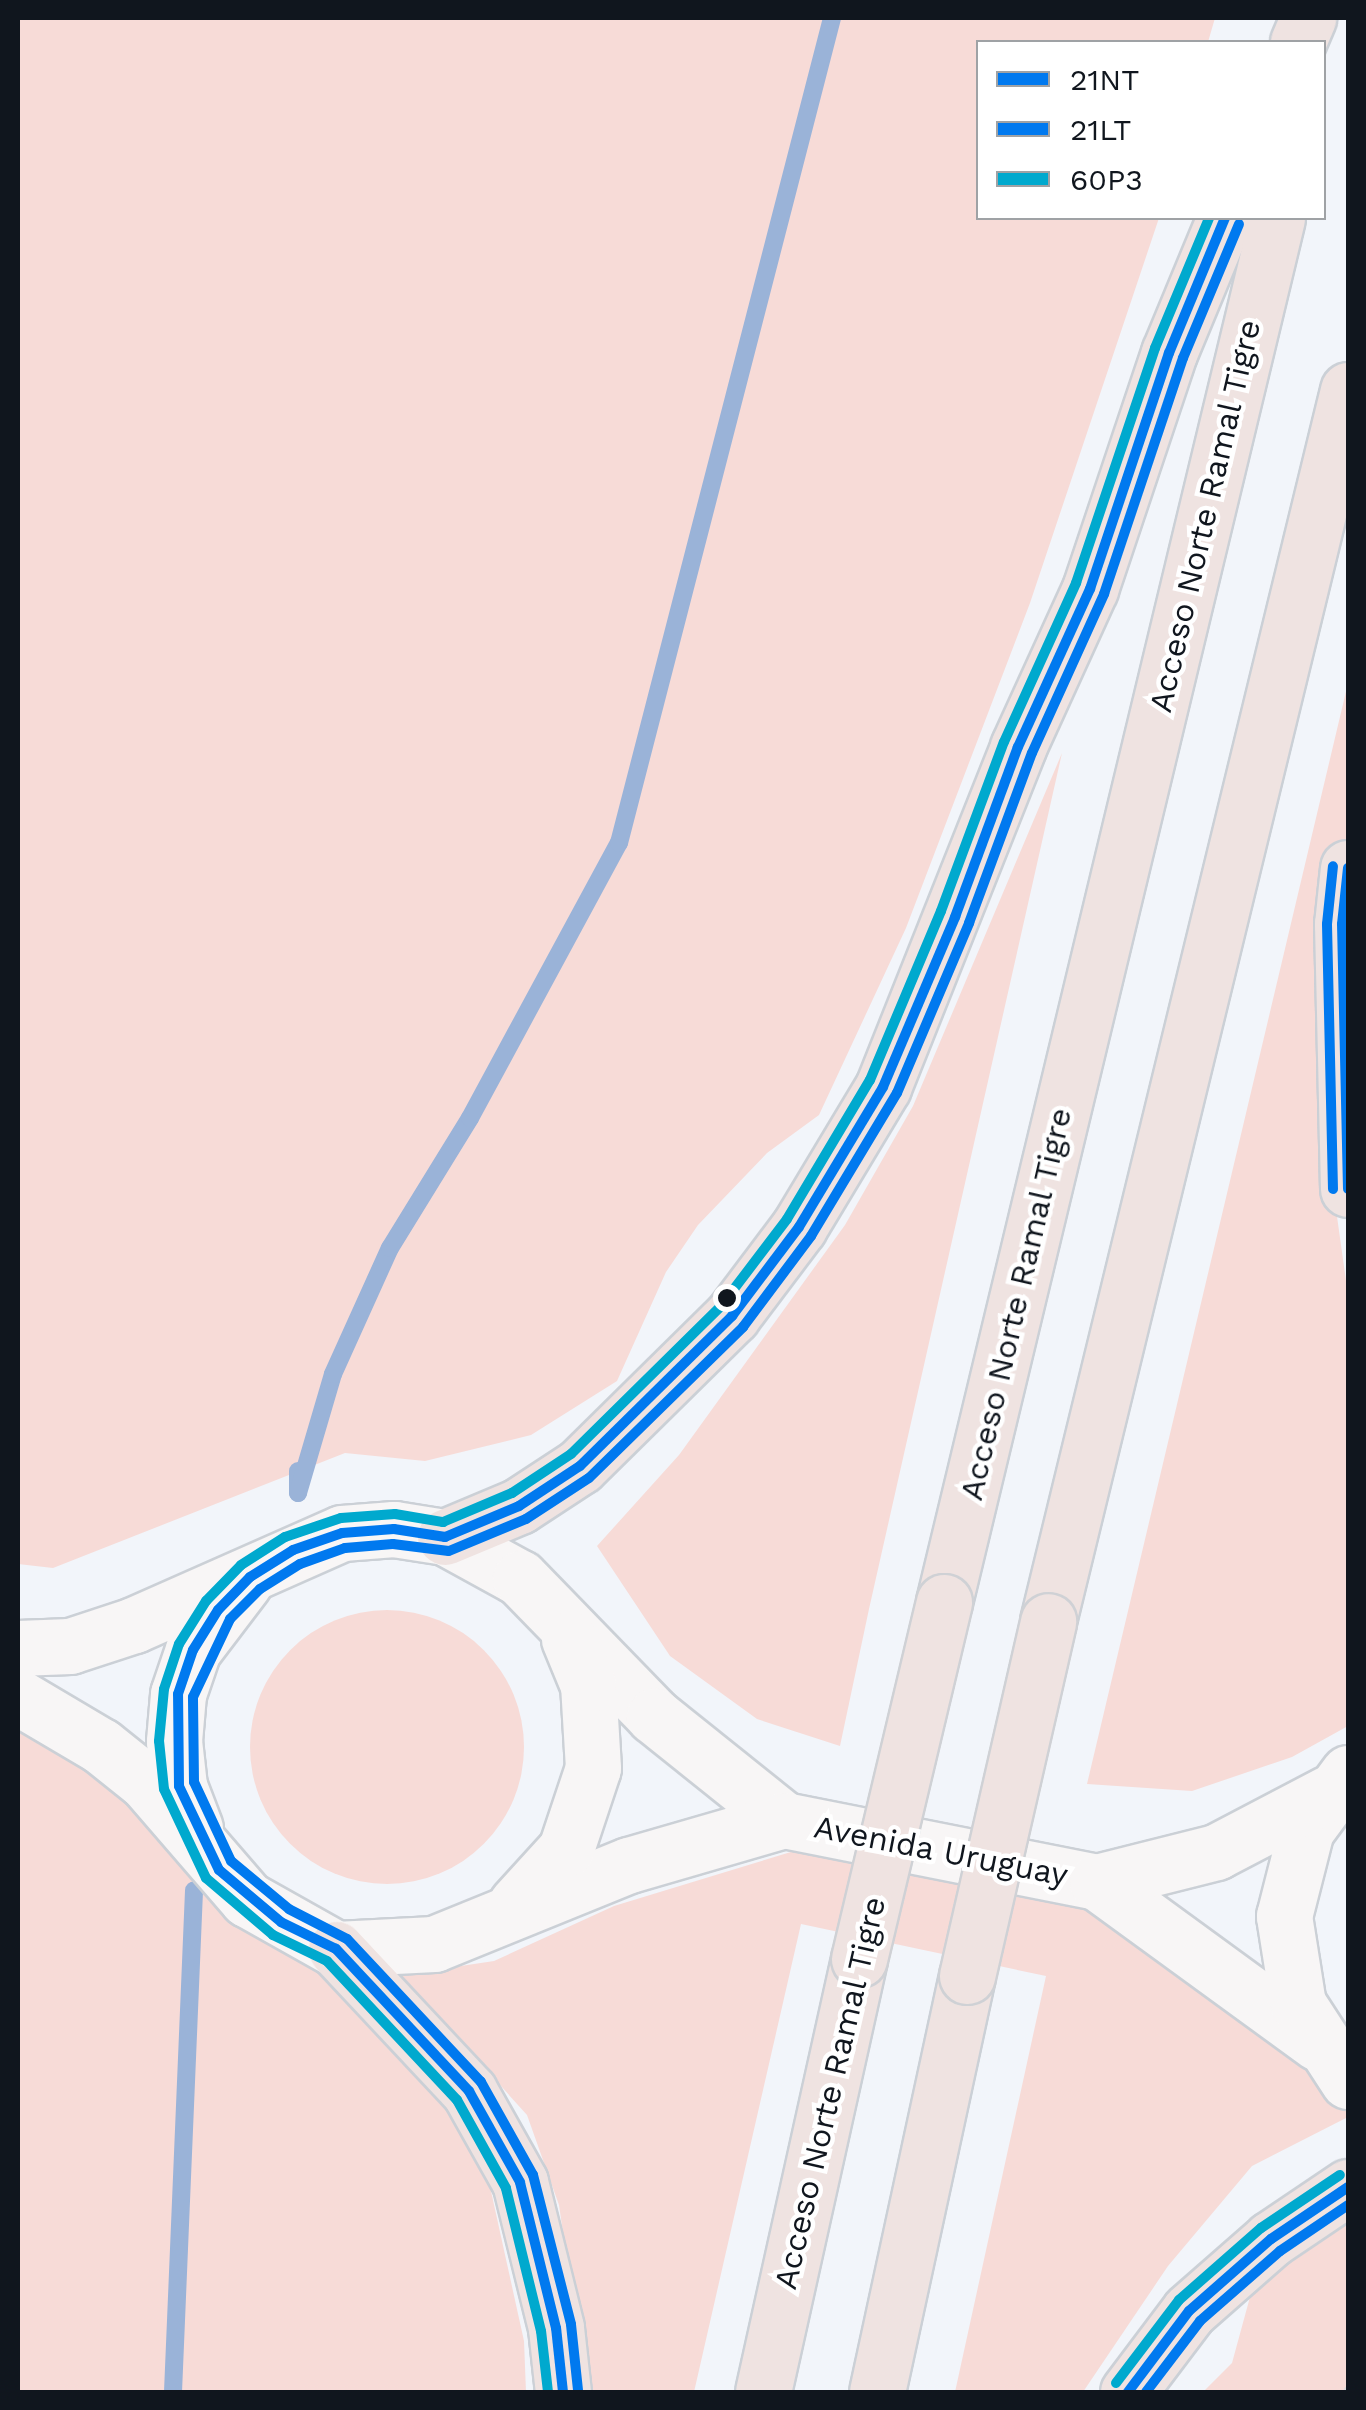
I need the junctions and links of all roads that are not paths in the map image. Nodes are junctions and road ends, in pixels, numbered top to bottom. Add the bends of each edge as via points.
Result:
1 (1224, 220) edge
2 (1276, 220) edge
3 (1348, 390) edge
4 (1348, 868) edge
5 (1348, 1188) edge
6 (444, 1538) junction
7 (250, 1577) junction
8 (550, 1608) junction
9 (18, 1648) edge
10 (18, 1697) edge
11 (1339, 1783) edge
12 (784, 1820) junction
13 (219, 1870) junction
14 (1097, 1882) junction
15 (471, 1931) junction
16 (336, 1949) junction
17 (1333, 2062) edge
18 (1348, 2186) edge
19 (563, 2392) edge
20 (763, 2392) edge
21 (877, 2392) edge
22 (1128, 2392) edge

1 - 6 highway via 1169,352 1090,588 1018,747 882,1087 799,1227 732,1316 580,1466 519,1506
2 - 20 highway, Acceso Norte Ramal Tigre, bridge via 859,1959
3 - 21 highway, bridge via 1048,1620
4 - 5 highway via 1342,924
6 - 7 main road, Avenida Uruguay via 394,1529 342,1533 293,1550
6 - 8 main road, Avenida Uruguay via 508,1570
7 - 9 main road, Avenida Uruguay via 70,1646
7 - 13 main road, Avenida Uruguay via 201,1636 178,1694 179,1786
8 - 12 main road, Avenida Uruguay via 654,1716
8 - 15 main road, Avenida Uruguay via 588,1684 594,1768 583,1810 557,1860 508,1911
10 - 13 main road, Avenida Uruguay via 101,1746 146,1782
11 - 14 main road, Avenida Uruguay via 1216,1852
11 - 17 main road, Avenida Uruguay via 1306,1830 1284,1916 1298,2004
12 - 14 main road, Avenida Uruguay
12 - 15 main road, Avenida Uruguay via 629,1865
13 - 16 main road, Avenida Uruguay via 281,1922
14 - 17 main road, Avenida Uruguay
15 - 16 main road, Avenida Uruguay via 396,1950
16 - 19 highway via 469,2092 520,2182 556,2328
18 - 22 highway via 1271,2239 1190,2312

